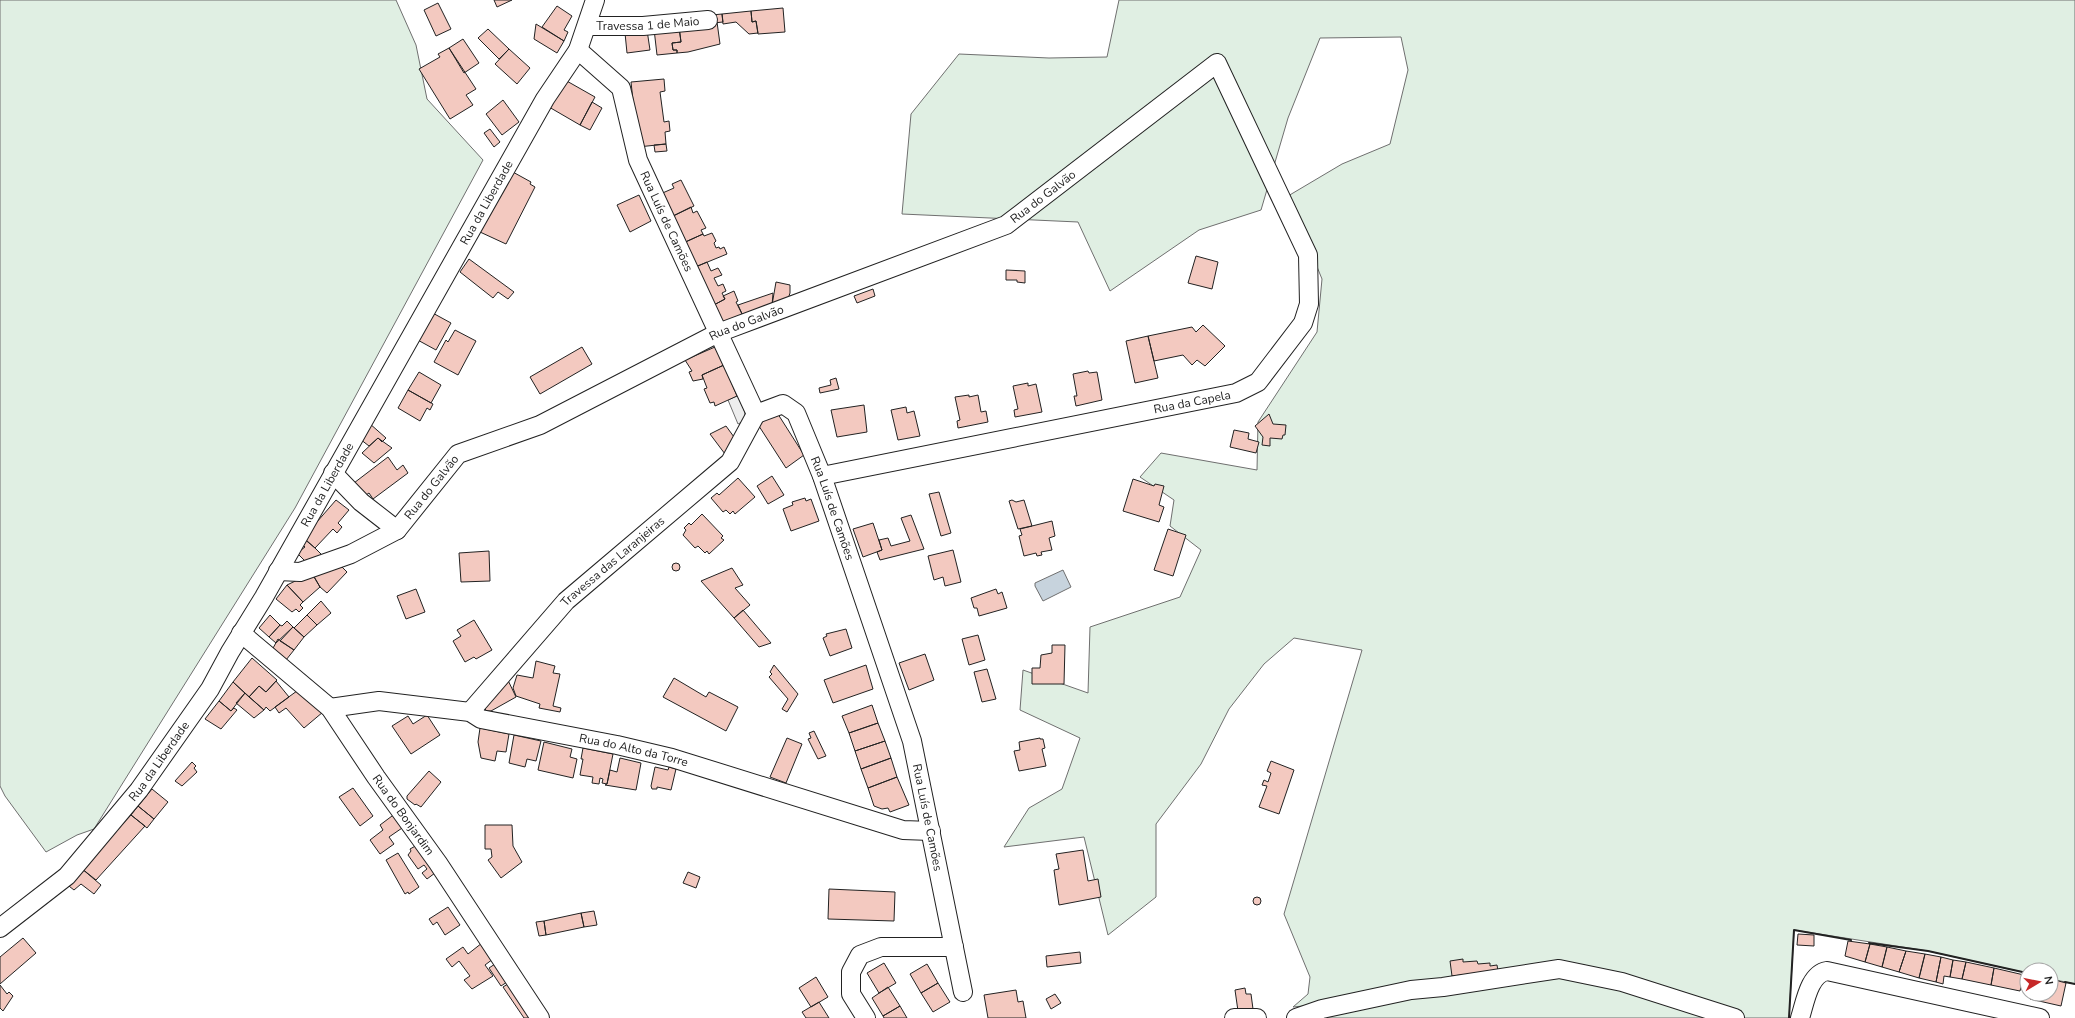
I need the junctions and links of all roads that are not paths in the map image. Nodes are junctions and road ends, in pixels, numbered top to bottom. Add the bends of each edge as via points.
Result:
1 (595, 0) edge
2 (708, 20) dead end
3 (588, 26) junction
4 (578, 50) junction
5 (1216, 63) joint
6 (718, 333) junction
7 (756, 414) junction
8 (333, 473) junction
9 (822, 476) junction
10 (397, 530) junction
11 (278, 571) junction
12 (241, 633) junction
13 (330, 708) junction
14 (470, 712) junction
15 (931, 831) junction
16 (0, 928) edge
17 (954, 947) junction
18 (963, 992) dead end
19 (540, 1018) edge
20 (866, 1018) edge
21 (1234, 1018) edge
22 (1257, 1018) edge
23 (1296, 1018) edge
24 (1736, 1018) edge
25 (1800, 1018) edge
26 (2040, 1018) edge

1 - 3 street, Rua da Liberdade
2 - 3 street, Travessa 1 de Maio via 643,26
3 - 4 street, Rua da Liberdade
4 - 6 street, Rua Luís de Camões via 621,88 638,160
4 - 8 street, Rua da Liberdade via 545,99
5 - 6 street, Rua do Galvão via 1006,225
5 - 9 street, Rua da Capela via 1308,255 1309,304 1303,323 1258,382 1236,393
6 - 7 street, Rua Luís de Camões
6 - 10 street, Rua do Galvão via 540,425 458,454
7 - 9 street, Rua Luís de Camões via 783,404 796,413
7 - 14 street, Travessa das Laranjeiras via 730,462 566,602
8 - 10 street via 361,502
8 - 11 street, Rua da Liberdade
9 - 15 street, Rua Luís de Camões via 912,741
10 - 11 street, Rua do Galvão via 351,554 300,572
11 - 12 street, Rua da Liberdade
12 - 13 street, Rua do Bonjardim
12 - 16 street, Rua da Liberdade via 210,689 139,790 67,876
13 - 14 street, Rua do Alto da Torre via 379,701
13 - 19 street, Rua do Bonjardim via 438,862
14 - 15 street, Rua do Alto da Torre via 481,719 672,758 903,830
15 - 17 street, Rua Luís de Camões
17 - 18 street, Rua Luís de Camões
17 - 20 street via 881,947 860,955 851,972 851,994
21 - 22 street
23 - 24 street via 1322,1009 1411,990 1443,988 1559,969 1622,982
25 - 26 street via 1814,979 1820,972 1827,971

